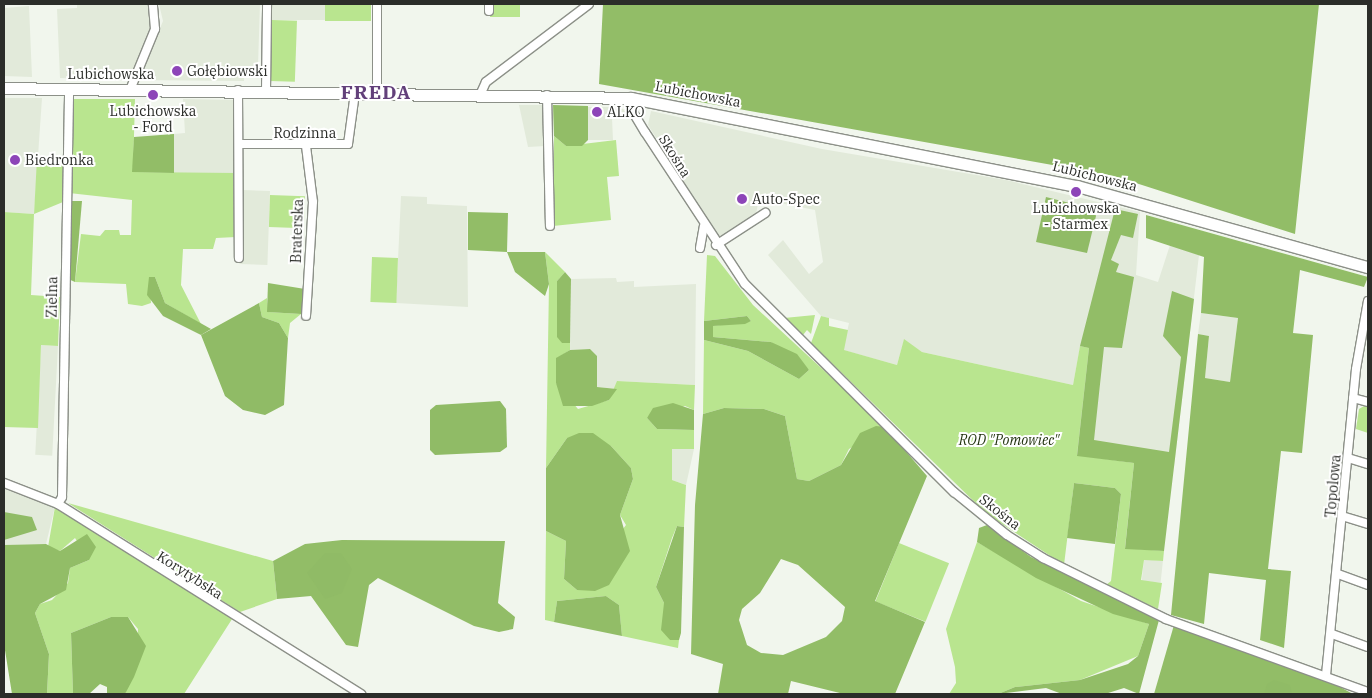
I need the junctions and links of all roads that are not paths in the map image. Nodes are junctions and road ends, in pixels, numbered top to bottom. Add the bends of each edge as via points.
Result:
1 (153, 4) edge
2 (267, 4) edge
3 (377, 4) edge
4 (589, 4) edge
5 (4, 88) edge
6 (69, 89) junction
7 (130, 90) junction
8 (238, 90) junction
9 (266, 91) junction
10 (355, 92) junction
11 (377, 93) junction
12 (481, 93) junction
13 (547, 95) junction
14 (631, 98) junction
15 (239, 144) junction
16 (306, 146) junction
17 (765, 213) dead end
18 (550, 226) dead end
19 (704, 226) junction
20 (716, 246) junction
21 (700, 248) dead end
22 (239, 258) dead end
23 (1368, 267) edge
24 (1368, 301) edge
25 (306, 316) dead end
26 (1359, 339) junction
27 (1368, 342) edge
28 (1353, 398) junction
29 (1368, 402) edge
30 (1348, 458) junction
31 (1368, 464) edge
32 (4, 483) edge
33 (58, 504) junction
34 (1342, 516) junction
35 (1368, 524) edge
36 (1338, 574) junction
37 (1368, 585) edge
38 (1332, 634) junction
39 (1368, 647) edge
40 (1326, 675) junction
41 (1362, 692) edge
42 (361, 694) edge

1 - 7 street via 155,29
2 - 9 street
3 - 11 street
4 - 12 street via 486,82
5 - 6 street, Lubichowska
6 - 7 street, Lubichowska
6 - 33 street, Zielna via 63,480
7 - 8 street, Lubichowska
8 - 9 street, Lubichowska
8 - 15 street
9 - 10 street, Lubichowska
10 - 11 street, Lubichowska
10 - 16 street, Rodzinna via 348,144
11 - 12 street, Lubichowska
12 - 13 street, Lubichowska
13 - 14 street, Lubichowska
13 - 18 street
14 - 19 street, Skośna via 631,109
14 - 23 street, Lubichowska via 1077,186
15 - 16 street, Rodzinna
15 - 22 street
16 - 25 street, Braterska via 313,202
17 - 20 street
19 - 20 street, Skośna
19 - 21 street
20 - 40 street, Skośna via 744,284 954,492 1007,535 1043,558 1166,619
24 - 26 street, Topolowa
26 - 27 street
26 - 28 street, Topolowa
28 - 29 street
28 - 30 street, Topolowa
30 - 31 street
30 - 34 street, Topolowa
32 - 33 street, Korytybska
33 - 42 street, Korytybska
34 - 35 street
34 - 36 street, Topolowa
36 - 37 street
36 - 38 street, Topolowa
38 - 39 street
38 - 40 street, Topolowa
40 - 41 street, Skośna

